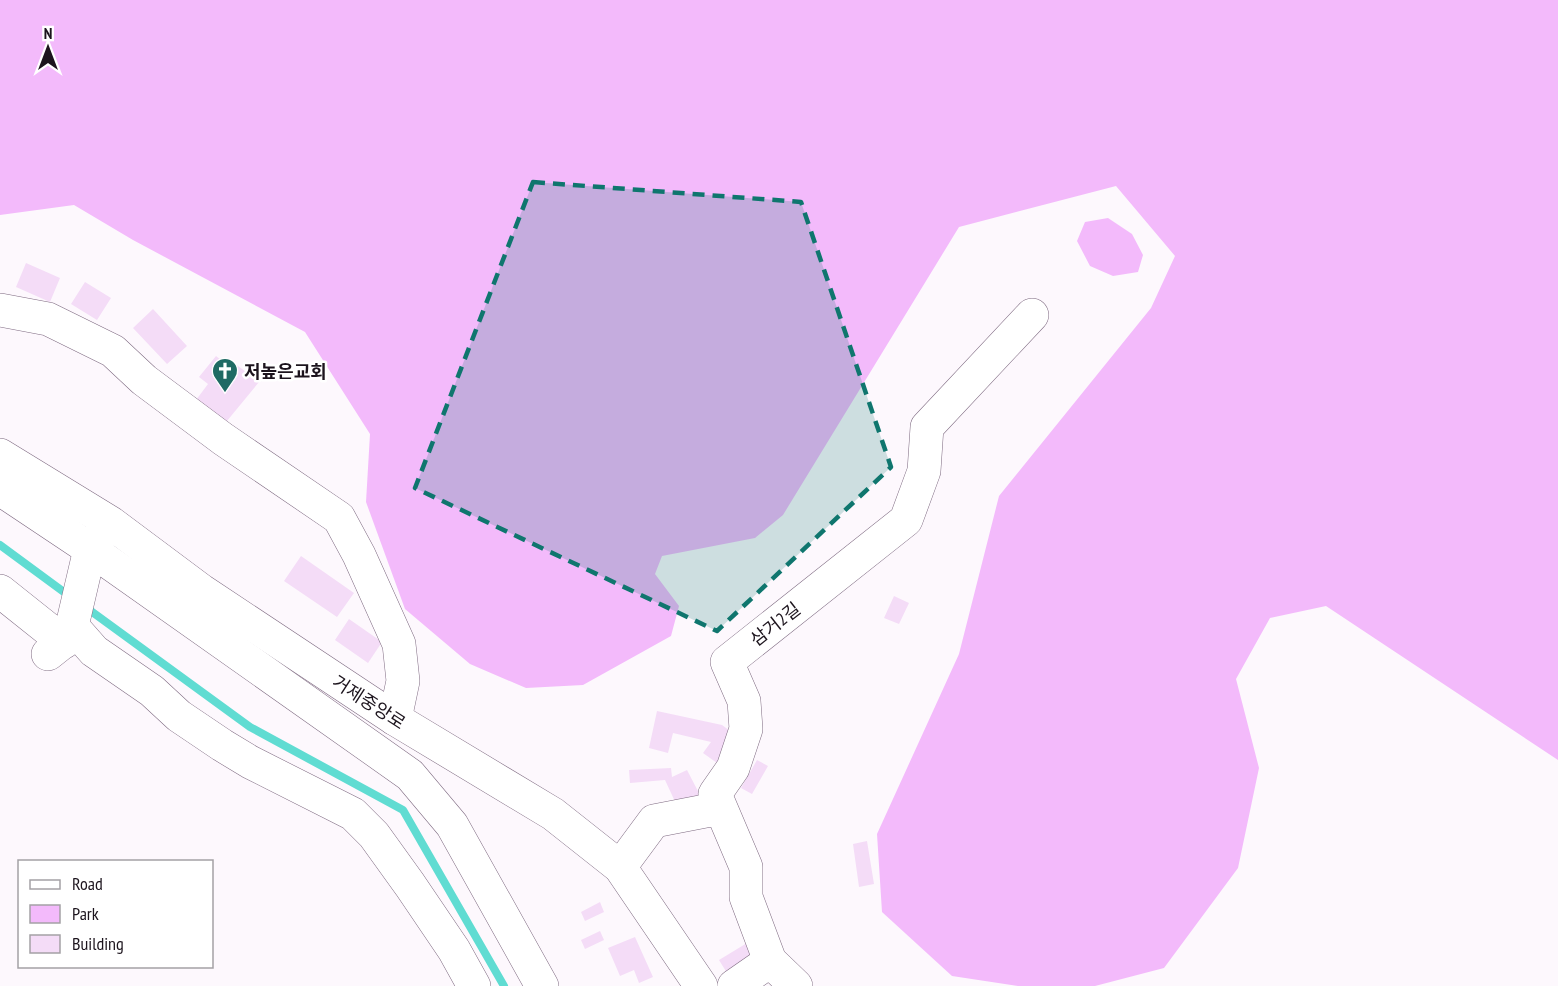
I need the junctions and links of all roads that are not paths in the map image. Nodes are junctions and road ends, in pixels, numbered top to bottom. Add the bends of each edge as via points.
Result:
1 (0, 309) edge
2 (1032, 315) dead end
3 (0, 455) edge
4 (0, 489) edge
5 (111, 523) junction
6 (90, 549) junction
7 (0, 591) edge
8 (61, 641) junction
9 (394, 719) junction
10 (721, 808) junction
11 (620, 867) junction
12 (770, 961) junction
13 (474, 986) edge
14 (542, 986) edge
15 (701, 986) edge
16 (734, 986) edge
17 (796, 986) edge

1 - 9 main road via 48,319 113,351 144,380 224,440 339,518 399,644 404,681
2 - 10 main road, 삼거2길 via 927,426 924,471 906,520 727,662 744,701 746,729 733,768 715,794
3 - 5 main road, 거제중앙로
4 - 6 main road
5 - 6 main road
5 - 9 main road, 거제중앙로 via 202,591
6 - 8 main road
6 - 14 main road via 410,775 452,825
7 - 8 main road
8 - 13 main road via 94,651 222,745 353,814 374,835 410,885
9 - 11 main road, 거제중앙로 via 552,814
10 - 11 main road via 654,821
10 - 12 main road, 삼거2길 via 746,867 746,897
11 - 15 main road, 거제중앙로
12 - 16 main road
12 - 17 main road, 삼거2길

